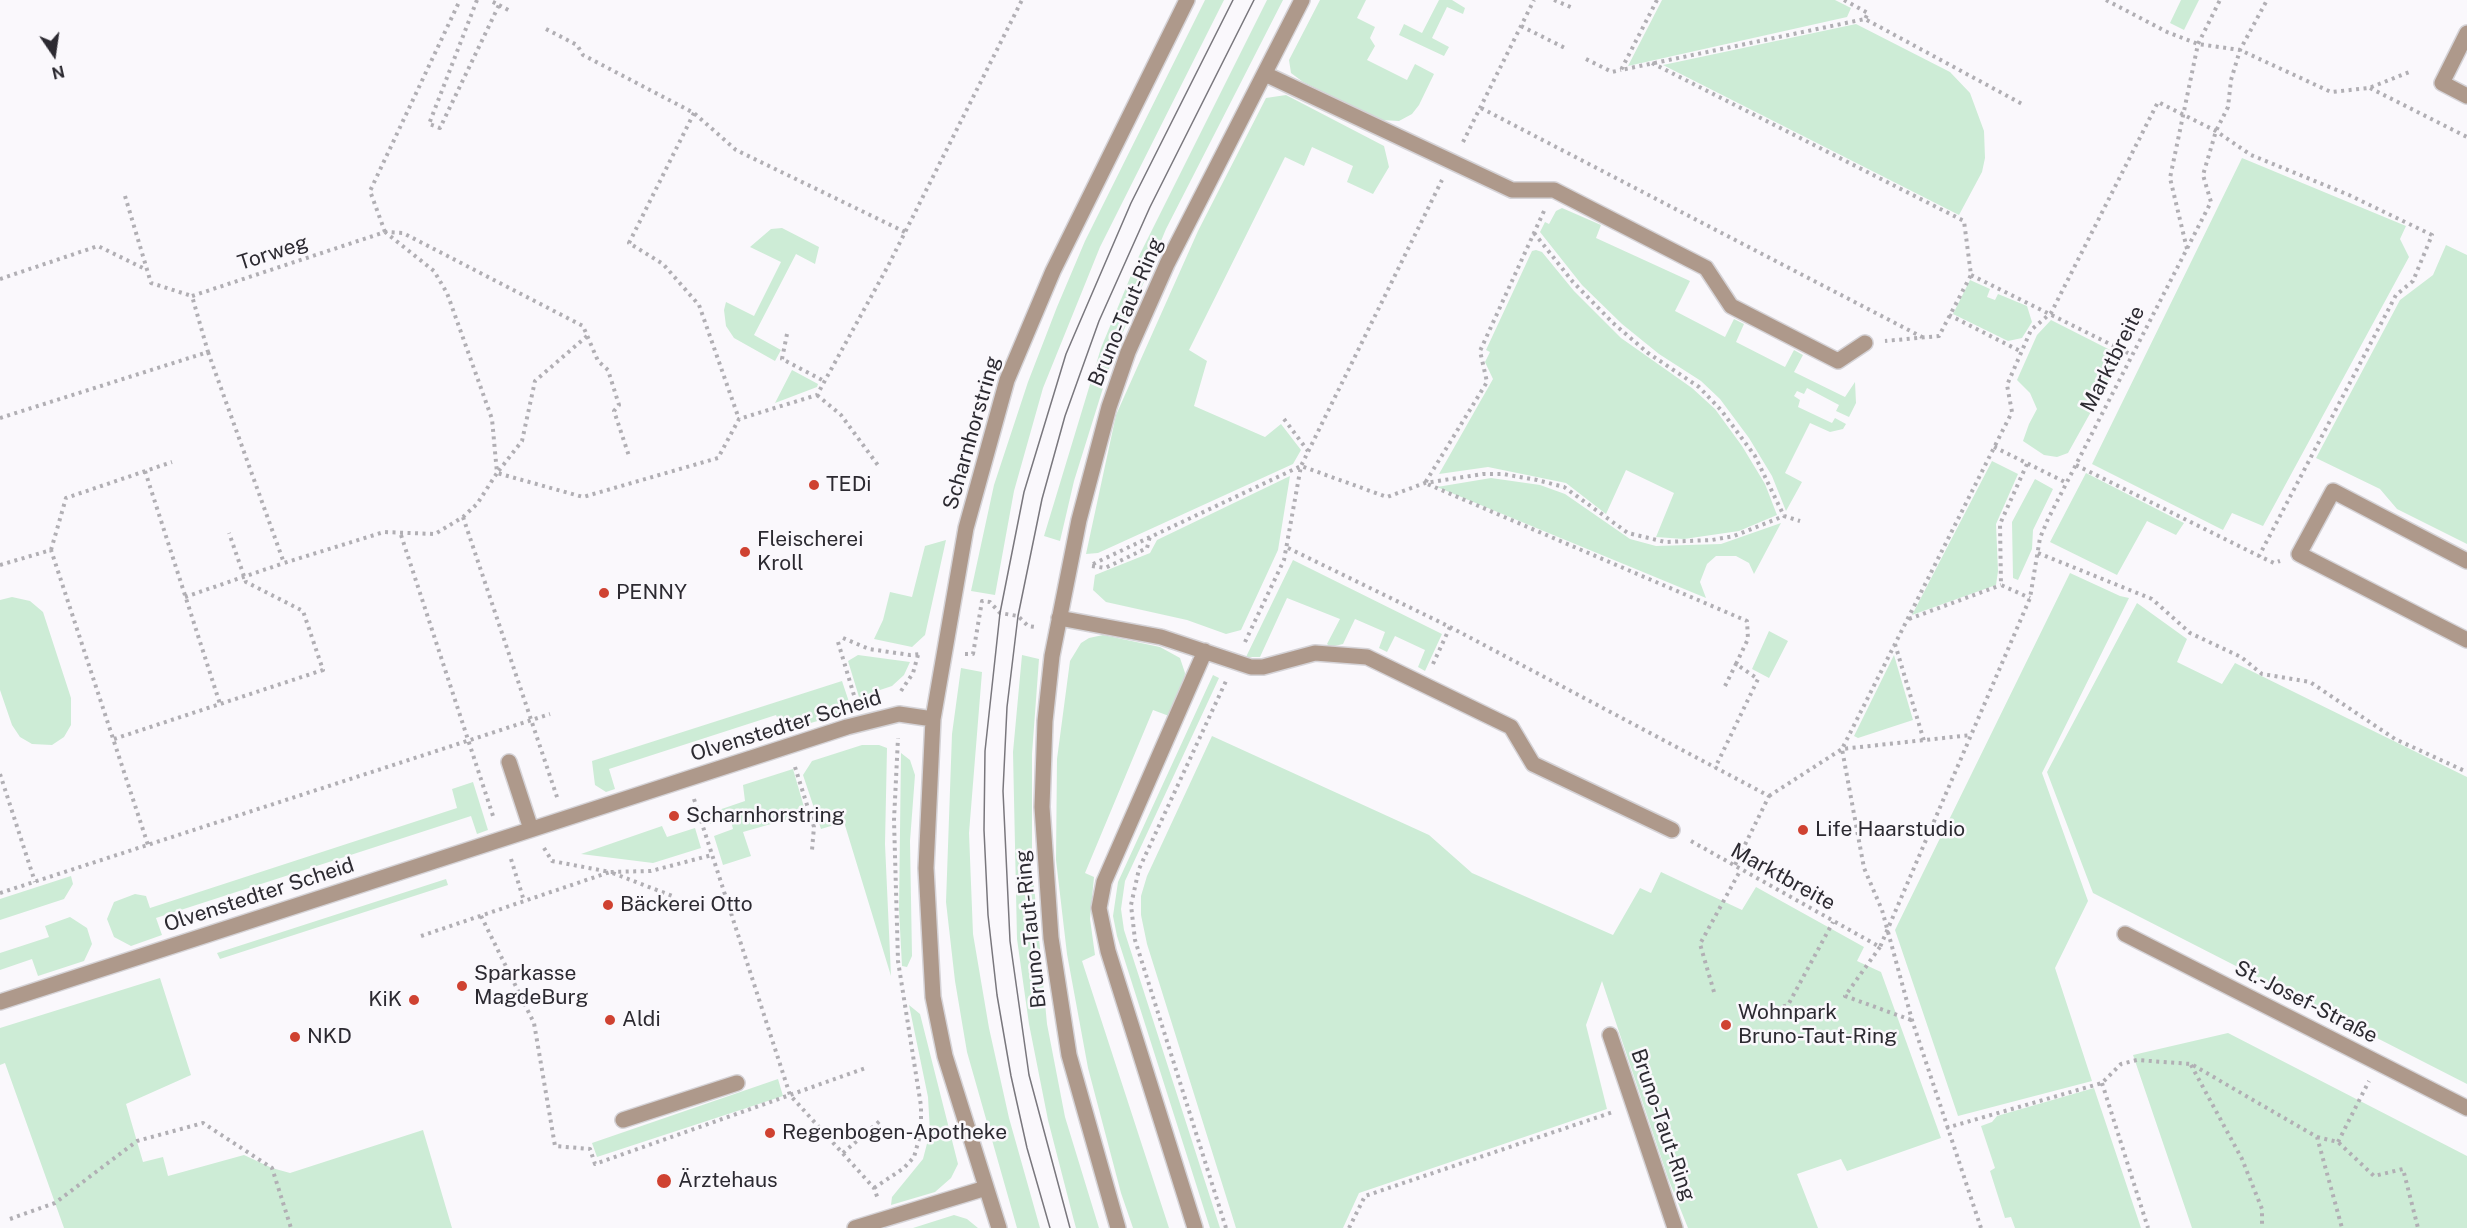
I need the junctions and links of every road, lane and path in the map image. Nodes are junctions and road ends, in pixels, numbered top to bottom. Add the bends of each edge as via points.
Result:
1 (460, 0) edge
2 (477, 0) edge
3 (489, 0) edge
4 (1022, 0) edge
5 (1187, 0) edge
6 (1302, 0) edge
7 (1534, 0) edge
8 (1554, 0) edge
9 (1658, 0) edge
10 (1844, 0) edge
11 (2106, 0) edge
12 (2220, 0) edge
13 (2267, 0) edge
14 (500, 5) junction
15 (1573, 8) dead end
16 (512, 12) dead end
17 (1865, 19) junction
18 (1521, 26) junction
19 (546, 29) dead end
20 (2467, 33) edge
21 (2198, 44) junction
22 (1567, 49) dead end
23 (2240, 50) junction
24 (1587, 59) dead end
25 (1652, 63) junction
26 (1621, 70) junction
27 (2412, 71) dead end
28 (1265, 74) junction
29 (2369, 87) junction
30 (2467, 96) edge
31 (2025, 105) dead end
32 (1481, 108) junction
33 (694, 113) junction
34 (2182, 114) junction
35 (2216, 131) junction
36 (2467, 137) edge
37 (1452, 162) junction
38 (125, 196) dead end
39 (384, 232) junction
40 (905, 232) junction
41 (2187, 249) junction
42 (147, 270) junction
43 (1971, 275) junction
44 (0, 279) edge
45 (192, 296) junction
46 (2051, 313) junction
47 (1948, 315) junction
48 (787, 334) dead end
49 (587, 336) junction
50 (1923, 338) junction
51 (1865, 343) joint
52 (208, 352) junction
53 (2022, 352) junction
54 (2132, 355) junction
55 (826, 382) junction
56 (817, 395) junction
57 (0, 418) edge
58 (740, 419) junction
59 (1284, 419) dead end
60 (1994, 447) junction
61 (1308, 451) junction
62 (629, 456) dead end
63 (172, 462) dead end
64 (2027, 464) junction
65 (2076, 465) junction
66 (1301, 466) junction
67 (880, 468) dead end
68 (145, 471) junction
69 (497, 473) junction
70 (1425, 483) junction
71 (2067, 483) junction
72 (1784, 516) junction
73 (463, 517) junction
74 (1800, 521) dead end
75 (229, 533) dead end
76 (401, 534) junction
77 (1150, 536) junction
78 (1288, 548) junction
79 (51, 550) junction
80 (2038, 553) junction
81 (2299, 554) junction
82 (2259, 556) junction
83 (1100, 560) dead end
84 (2467, 561) edge
85 (284, 563) junction
86 (0, 566) edge
87 (1091, 566) dead end
88 (244, 577) junction
89 (2001, 585) junction
90 (185, 597) junction
91 (2030, 598) junction
92 (1037, 616) dead end
93 (1059, 618) junction
94 (1908, 619) junction
95 (1450, 627) junction
96 (843, 638) dead end
97 (2467, 640) edge
98 (838, 642) dead end
99 (1895, 644) junction
100 (1205, 651) junction
101 (924, 652) dead end
102 (960, 653) dead end
103 (918, 655) junction
104 (1235, 662) junction
105 (1434, 662) dead end
106 (1736, 664) junction
107 (1725, 686) dead end
108 (900, 692) dead end
109 (856, 699) dead end
110 (220, 704) junction
111 (550, 714) dead end
112 (933, 719) junction
113 (531, 720) junction
114 (1971, 735) junction
115 (114, 739) junction
116 (468, 741) junction
117 (1924, 741) junction
118 (898, 744) dead end
119 (788, 747) junction
120 (1842, 749) junction
121 (509, 762) dead end
122 (1715, 768) junction
123 (2467, 772) edge
124 (0, 774) edge
125 (687, 779) junction
126 (1769, 796) junction
127 (564, 818) junction
128 (531, 829) junction
129 (1672, 830) joint
130 (499, 832) junction
131 (148, 845) junction
132 (812, 850) dead end
133 (712, 855) junction
134 (1734, 867) junction
135 (1740, 871) junction
136 (610, 872) junction
137 (35, 882) junction
138 (0, 894) edge
139 (675, 897) dead end
140 (524, 901) junction
141 (481, 916) junction
142 (1833, 922) junction
143 (1888, 933) junction
144 (2125, 934) dead end
145 (421, 936) dead end
146 (1880, 946) junction
147 (1714, 992) dead end
148 (0, 1002) edge
149 (1769, 1011) dead end
150 (1912, 1020) junction
151 (1610, 1035) dead end
152 (2378, 1063) junction
153 (2191, 1064) junction
154 (866, 1068) dead end
155 (736, 1083) dead end
156 (2102, 1083) junction
157 (790, 1095) junction
158 (1634, 1105) junction
159 (2467, 1108) edge
160 (882, 1119) dead end
161 (623, 1120) dead end
162 (1946, 1128) junction
163 (2317, 1137) junction
164 (2338, 1142) junction
165 (843, 1153) junction
166 (986, 1188) junction
167 (10, 1220) dead end
168 (291, 1228) edge
169 (855, 1228) edge
170 (999, 1228) edge
171 (1118, 1228) edge
172 (1195, 1228) edge
173 (1226, 1228) edge
174 (1349, 1228) edge
175 (1675, 1228) edge
176 (1981, 1228) edge
177 (2148, 1228) edge
178 (2262, 1228) edge
179 (2343, 1228) edge
180 (2418, 1228) edge

1 - 39 path via 370,191
2 - 14 path via 429,124 440,128
3 - 14 path
4 - 40 path
5 - 112 street, Scharnhorstring via 1053,271 1006,380 966,528
6 - 28 street, Bruno-Taut-Ring
7 - 18 path
8 - 15 path
9 - 26 path
10 - 17 path via 1868,13
11 - 21 path
12 - 21 path
13 - 23 path, Marktbreite
14 - 16 path
17 - 25 path
17 - 31 path
18 - 22 path
18 - 32 path
19 - 33 path via 578,45 583,55
20 - 30 street via 2442,83
21 - 23 path
21 - 34 path
23 - 29 path via 2331,92
23 - 35 path, Marktbreite via 2228,107
24 - 26 path via 1612,72
25 - 26 path
25 - 43 path via 1964,221
27 - 29 path
28 - 37 street
28 - 93 street, Bruno-Taut-Ring via 1163,272 1124,361 1094,461
29 - 36 path
32 - 37 path
32 - 50 path
33 - 40 path via 736,150
33 - 58 path via 629,243 663,264 699,305
34 - 35 path
34 - 41 path via 2170,178
34 - 46 path via 2158,102
35 - 41 path, Marktbreite via 2203,175 2211,202
35 - 82 path via 2251,156 2349,195 2432,236 2414,281 2396,295
37 - 51 street via 1512,190 1554,190 1706,268 1731,306 1838,361
37 - 61 path
38 - 42 path
39 - 45 path, Torweg
39 - 49 path via 403,233 583,326
39 - 69 path via 434,271 447,293 492,419
40 - 55 path
41 - 54 path, Marktbreite
42 - 44 path via 98,246
42 - 45 path via 151,283
43 - 46 path
43 - 47 path
45 - 52 path
46 - 53 path via 2031,330
46 - 54 path
47 - 50 path via 1939,336
47 - 53 path
48 - 55 path via 782,359
49 - 62 path via 598,361 608,369 619,405 614,411
49 - 69 path via 535,381 522,441
50 - 51 path
52 - 57 path
52 - 85 path
53 - 60 path via 2007,385 2012,412
54 - 65 path, Marktbreite
55 - 56 path
56 - 58 path
56 - 67 path via 841,415
58 - 69 path via 718,458 584,497
59 - 61 path
60 - 64 path
60 - 94 path
61 - 66 path
63 - 68 path
64 - 71 path
64 - 89 path via 2000,524
65 - 71 path, Marktbreite
65 - 82 path
66 - 70 path via 1387,497
66 - 77 path
66 - 78 path
68 - 79 path via 66,498
68 - 90 path
69 - 73 path via 477,504
70 - 72 path via 1491,474 1555,484 1574,493 1628,533 1665,542 1734,536
70 - 72 path via 1486,381 1480,351 1534,233 1573,282 1613,323 1648,353 1699,387 1722,410 1755,456
70 - 106 path via 1746,621 1748,639
71 - 80 path, Marktbreite via 2040,538
72 - 74 path
73 - 76 path via 435,534
73 - 113 path
75 - 88 path
76 - 85 path via 384,532
76 - 116 path
77 - 83 path
77 - 87 path via 1148,548 1105,568
78 - 95 path
78 - 104 path
79 - 86 path
79 - 115 path
80 - 91 path, Marktbreite
80 - 123 path via 2152,599 2190,633 2241,657 2262,674 2310,682 2395,738
81 - 82 path via 2274,563
81 - 84 street via 2333,491
81 - 97 street
85 - 88 path
88 - 90 path
88 - 110 path via 246,582 303,611 323,670
89 - 91 path
89 - 94 path
90 - 110 path
91 - 114 path, Marktbreite
92 - 102 path via 1035,627 1028,626 1018,616 1000,613 990,602 982,601 973,654
93 - 100 street via 1161,637
93 - 171 street, Bruno-Taut-Ring via 1048,693 1043,769 1047,907 1069,1055
94 - 99 path
95 - 105 path
95 - 122 path
96 - 103 path via 869,649
98 - 109 path
99 - 117 path
99 - 120 path
100 - 104 street
100 - 172 street via 1104,882 1099,908 1108,951
101 - 103 path
103 - 108 path via 913,673
104 - 129 street via 1260,667 1315,653 1367,657 1511,727 1533,764
104 - 173 path via 1139,869 1131,904 1135,940
106 - 107 path
106 - 122 path via 1758,679
110 - 115 path
111 - 113 path
112 - 119 street, Olvenstedter Scheid via 899,714
112 - 166 street, Scharnhorstring via 926,868 933,997 945,1056
113 - 116 path
113 - 127 path
114 - 117 path
114 - 143 path, Marktbreite
115 - 131 path
116 - 130 path
116 - 131 path
117 - 120 path
118 - 165 path, Olvenstedter Scheid via 894,820 898,961 921,1106 921,1132 914,1158 874,1188
119 - 125 street, Olvenstedter Scheid
119 - 132 path via 814,827
120 - 126 path
120 - 143 path via 1864,868
121 - 128 street
122 - 126 path
124 - 137 path
125 - 127 street, Olvenstedter Scheid
125 - 133 path, Olvenstedter Scheid
126 - 134 path
127 - 128 street, Olvenstedter Scheid
128 - 130 street, Olvenstedter Scheid
128 - 136 path via 552,861
129 - 134 path, Marktbreite
130 - 140 path
130 - 148 street, Olvenstedter Scheid
131 - 137 path
133 - 136 path via 651,871
133 - 157 path, Olvenstedter Scheid
134 - 135 path, Marktbreite
135 - 142 path, Marktbreite
135 - 147 path via 1700,944
136 - 139 path
136 - 140 path
137 - 138 path
140 - 141 path
141 - 145 path
141 - 157 path via 534,1023 555,1146 590,1149 595,1164
142 - 146 path, Marktbreite
142 - 149 path via 1788,1005
143 - 146 path, Marktbreite
143 - 150 path
144 - 152 street, St.-Josef-Straße
146 - 150 path, Marktbreite via 1845,996
150 - 162 path
151 - 158 street, Bruno-Taut-Ring
152 - 159 street, St.-Josef-Straße
152 - 164 path
153 - 156 path via 2137,1060 2121,1064
153 - 163 path
153 - 178 path via 2242,1159 2262,1209
154 - 157 path
155 - 161 street
156 - 162 path
156 - 177 path
157 - 165 path, Olvenstedter Scheid
158 - 174 path via 1365,1196
158 - 175 street, Bruno-Taut-Ring
160 - 165 path
162 - 176 path
163 - 164 path
163 - 179 path
164 - 180 path via 2373,1176 2403,1169
166 - 169 street
166 - 170 street, Scharnhorstring
167 - 168 path via 55,1203 136,1141 202,1123 272,1168

